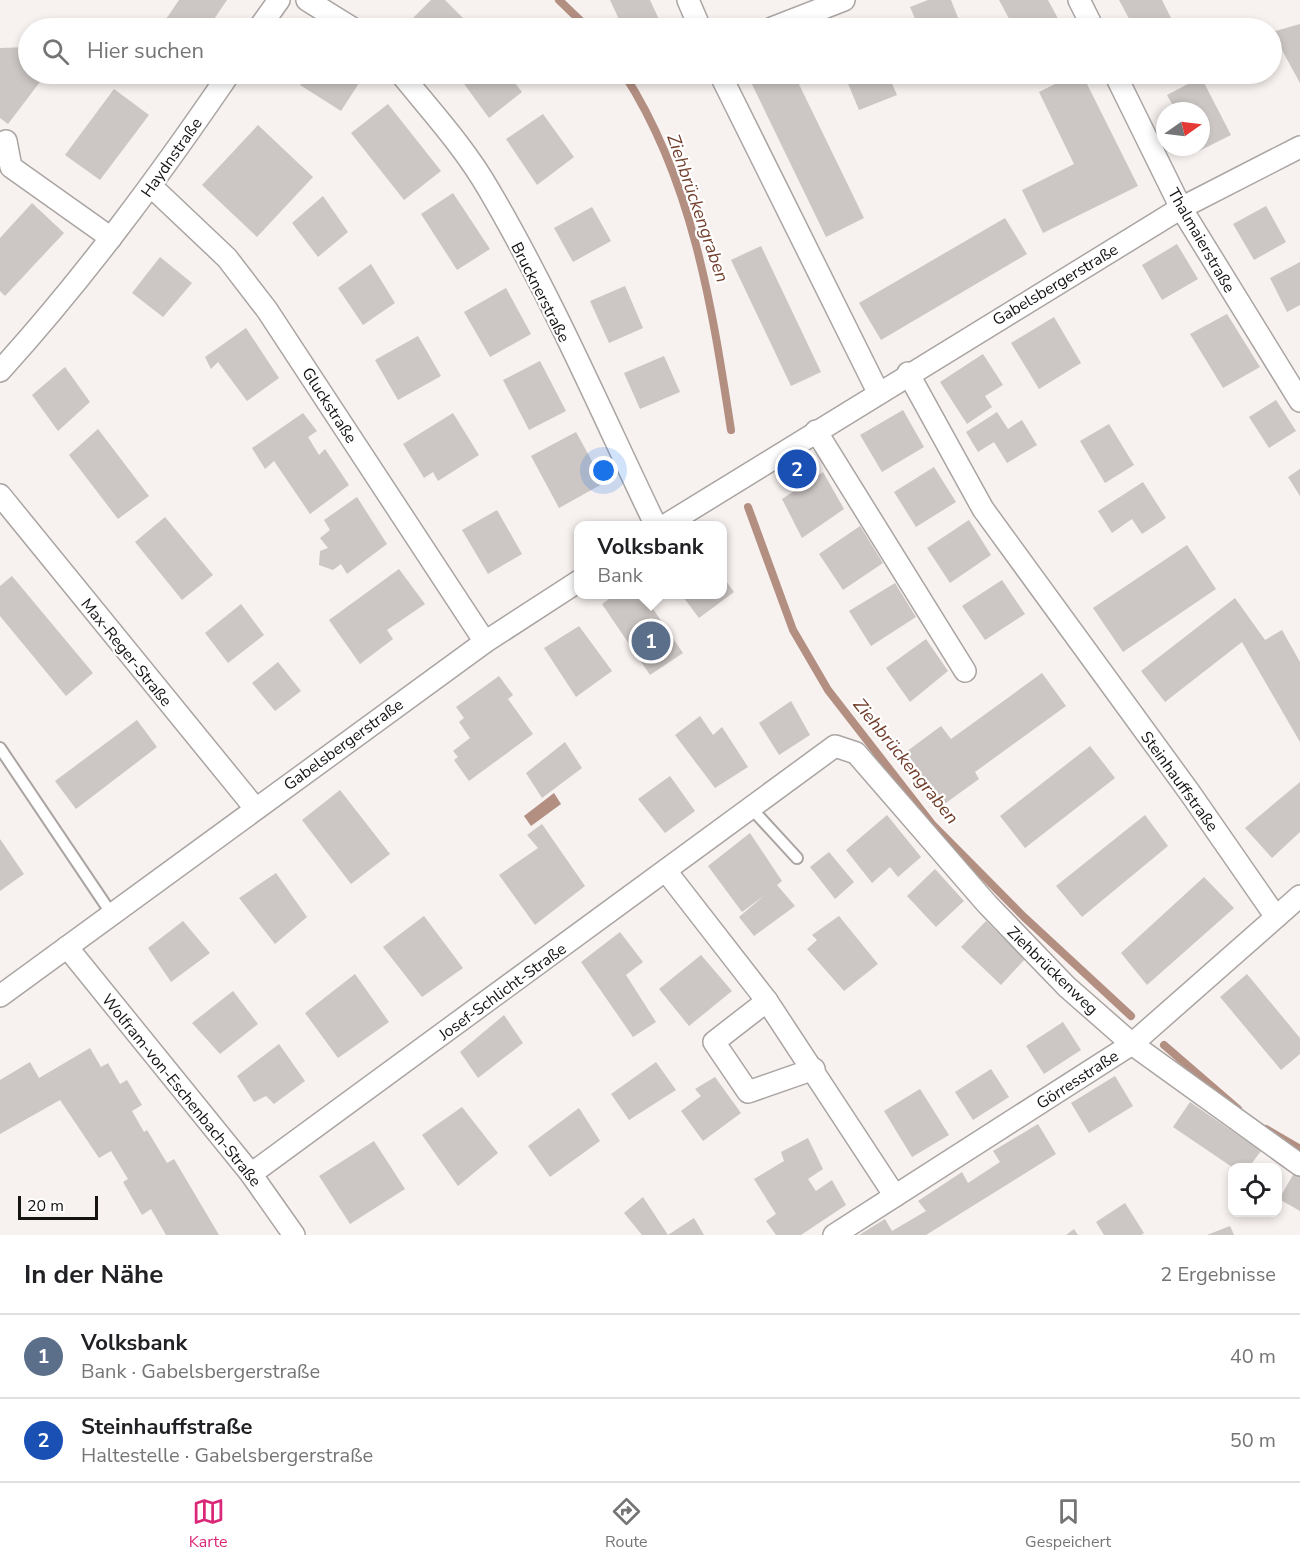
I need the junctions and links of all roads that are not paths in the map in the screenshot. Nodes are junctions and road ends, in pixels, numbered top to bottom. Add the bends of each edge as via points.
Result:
1 (279, 0) edge
2 (307, 0) edge
3 (688, 0) edge
4 (844, 0) edge
5 (1079, 0) edge
6 (266, 18) edge
7 (336, 18) edge
8 (696, 18) edge
9 (798, 18) edge
10 (1088, 18) edge
11 (222, 84) edge
12 (409, 84) edge
13 (725, 84) edge
14 (1120, 84) edge
15 (6, 141) dead end
16 (1300, 147) edge
17 (152, 187) junction
18 (1181, 208) junction
19 (111, 237) junction
20 (0, 371) edge
21 (908, 373) junction
22 (878, 392) junction
23 (1300, 401) edge
24 (816, 431) junction
25 (0, 495) edge
26 (654, 521) edge
27 (670, 521) edge
28 (574, 584) edge
29 (485, 642) junction
30 (965, 671) dead end
31 (835, 746) joint
32 (0, 748) edge
33 (255, 808) junction
34 (751, 808) junction
35 (797, 858) dead end
36 (666, 871) junction
37 (1300, 896) edge
38 (111, 913) junction
39 (1276, 917) junction
40 (67, 947) junction
41 (0, 996) edge
42 (767, 1000) junction
43 (1132, 1044) junction
44 (814, 1069) junction
45 (1300, 1165) edge
46 (251, 1174) junction
47 (895, 1196) junction
48 (294, 1235) edge
49 (834, 1235) edge

1 - 6 street
2 - 7 street
3 - 8 street
4 - 9 street
5 - 10 street
11 - 17 street, Haydnstraße
12 - 26 street, Brucknerstraße via 488,189 537,280
13 - 22 street
14 - 18 street, Thalmaierstraße
15 - 19 street via 11,167
16 - 18 street, Gabelsbergerstraße
17 - 19 street, Haydnstraße
17 - 29 street, Gluckstraße via 227,258 267,310
18 - 21 street, Gabelsbergerstraße
18 - 23 street, Thalmaierstraße
19 - 20 street, Haydnstraße via 43,324
21 - 22 street, Gabelsbergerstraße
21 - 39 street, Steinhauffstraße via 983,509
22 - 24 street, Gabelsbergerstraße
24 - 27 street, Gabelsbergerstraße
24 - 30 street
25 - 33 street, Max-Reger-Straße
28 - 29 street, Gabelsbergerstraße
29 - 33 street, Gabelsbergerstraße
31 - 34 street, Josef-Schlicht-Straße
31 - 43 street, Ziehbrückenweg via 856,753 987,904 1067,987
32 - 38 lane
33 - 38 street, Gabelsbergerstraße
34 - 35 lane
34 - 36 street, Josef-Schlicht-Straße
36 - 42 street
36 - 46 street, Josef-Schlicht-Straße
37 - 39 street, Görresstraße
38 - 40 street, Gabelsbergerstraße
39 - 43 street, Görresstraße
40 - 41 street, Gabelsbergerstraße
40 - 46 street, Wolfram-von-Eschenbach-Straße
42 - 44 street
42 - 44 street via 714,1042 748,1092
43 - 45 street, Ziehbrückenweg
43 - 47 street, Görresstraße
44 - 47 street
46 - 48 street, Wolfram-von-Eschenbach-Straße
47 - 49 street, Görresstraße

